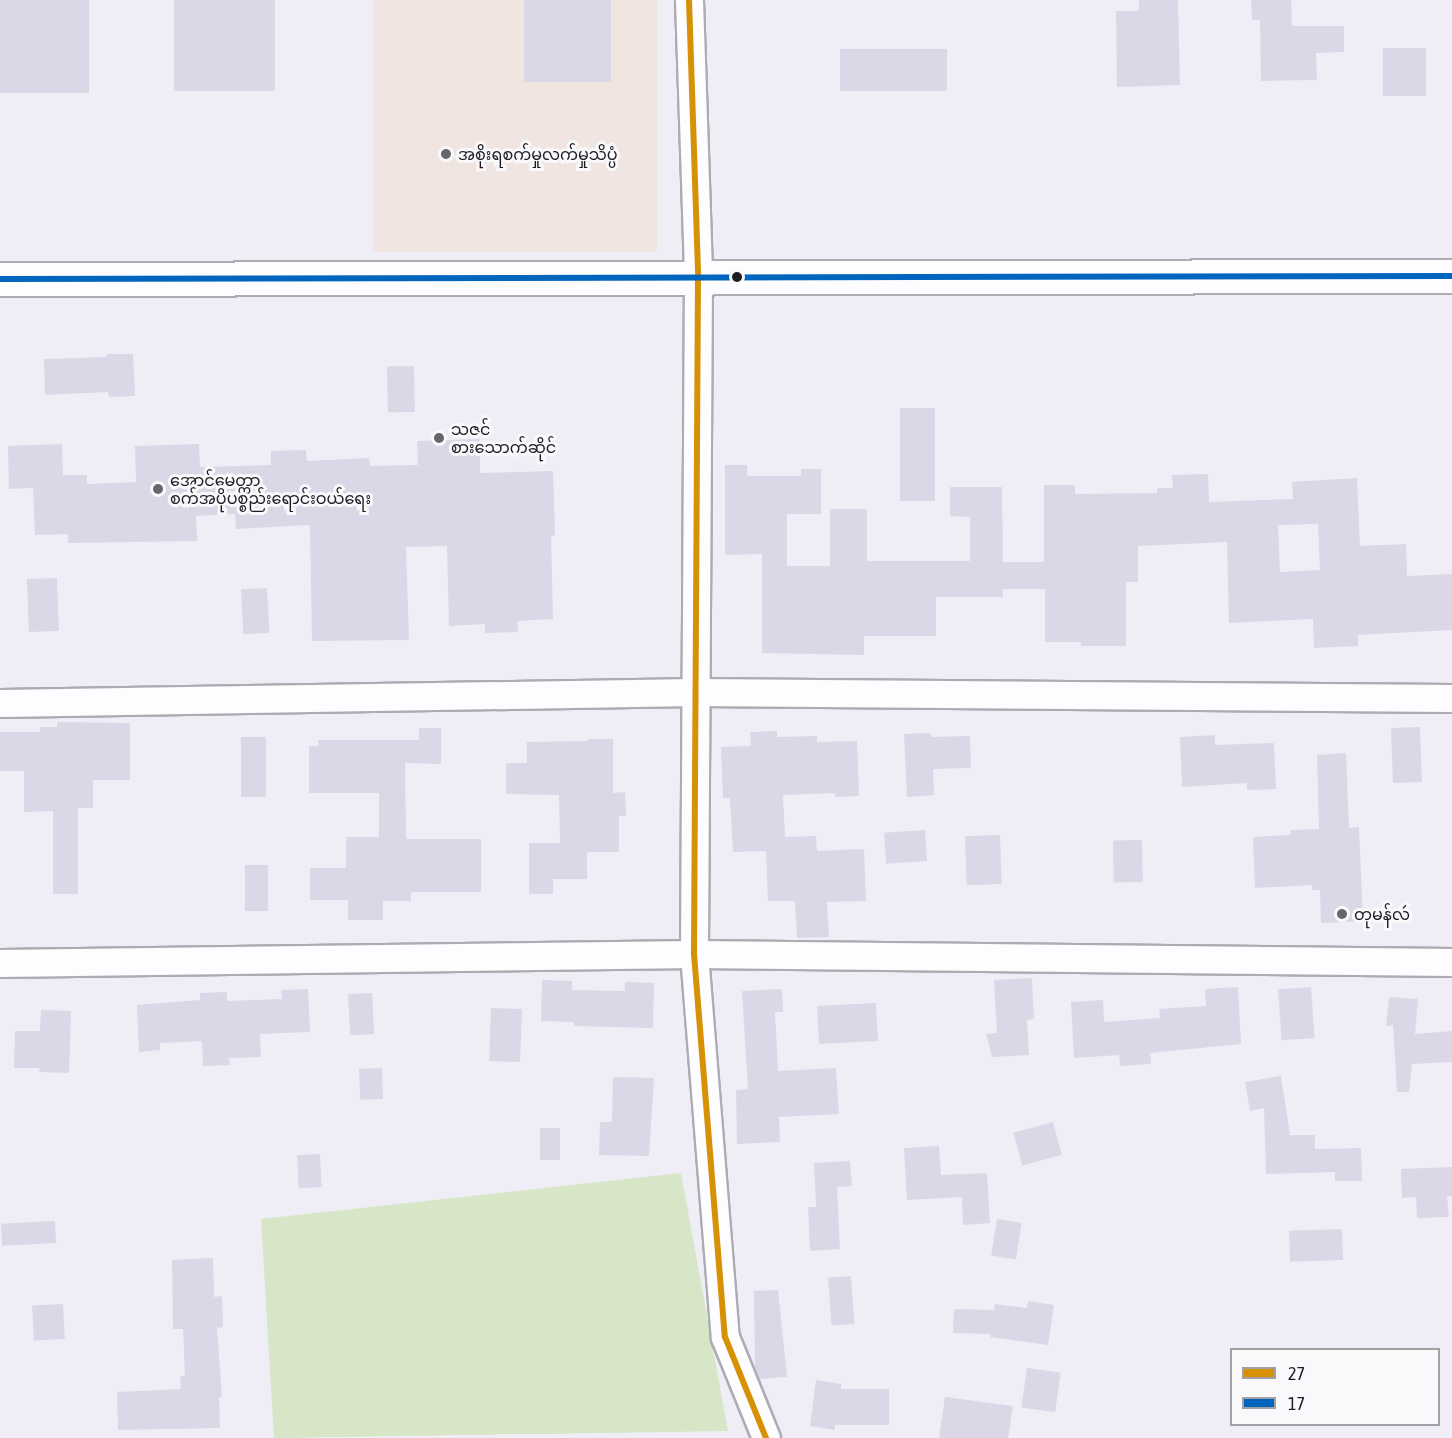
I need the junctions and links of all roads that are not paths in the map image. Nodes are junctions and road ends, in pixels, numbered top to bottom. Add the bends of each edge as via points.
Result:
1 (689, 0) edge
2 (698, 276) junction
3 (1452, 276) edge
4 (0, 279) edge
5 (696, 692) junction
6 (1452, 698) edge
7 (0, 703) edge
8 (694, 954) junction
9 (1452, 962) edge
10 (0, 963) edge
11 (766, 1438) edge

1 - 2 street
2 - 3 main road
2 - 4 main road
2 - 5 street
5 - 6 street
5 - 7 street
5 - 8 street
8 - 9 street
8 - 10 street
8 - 11 street via 725,1337

